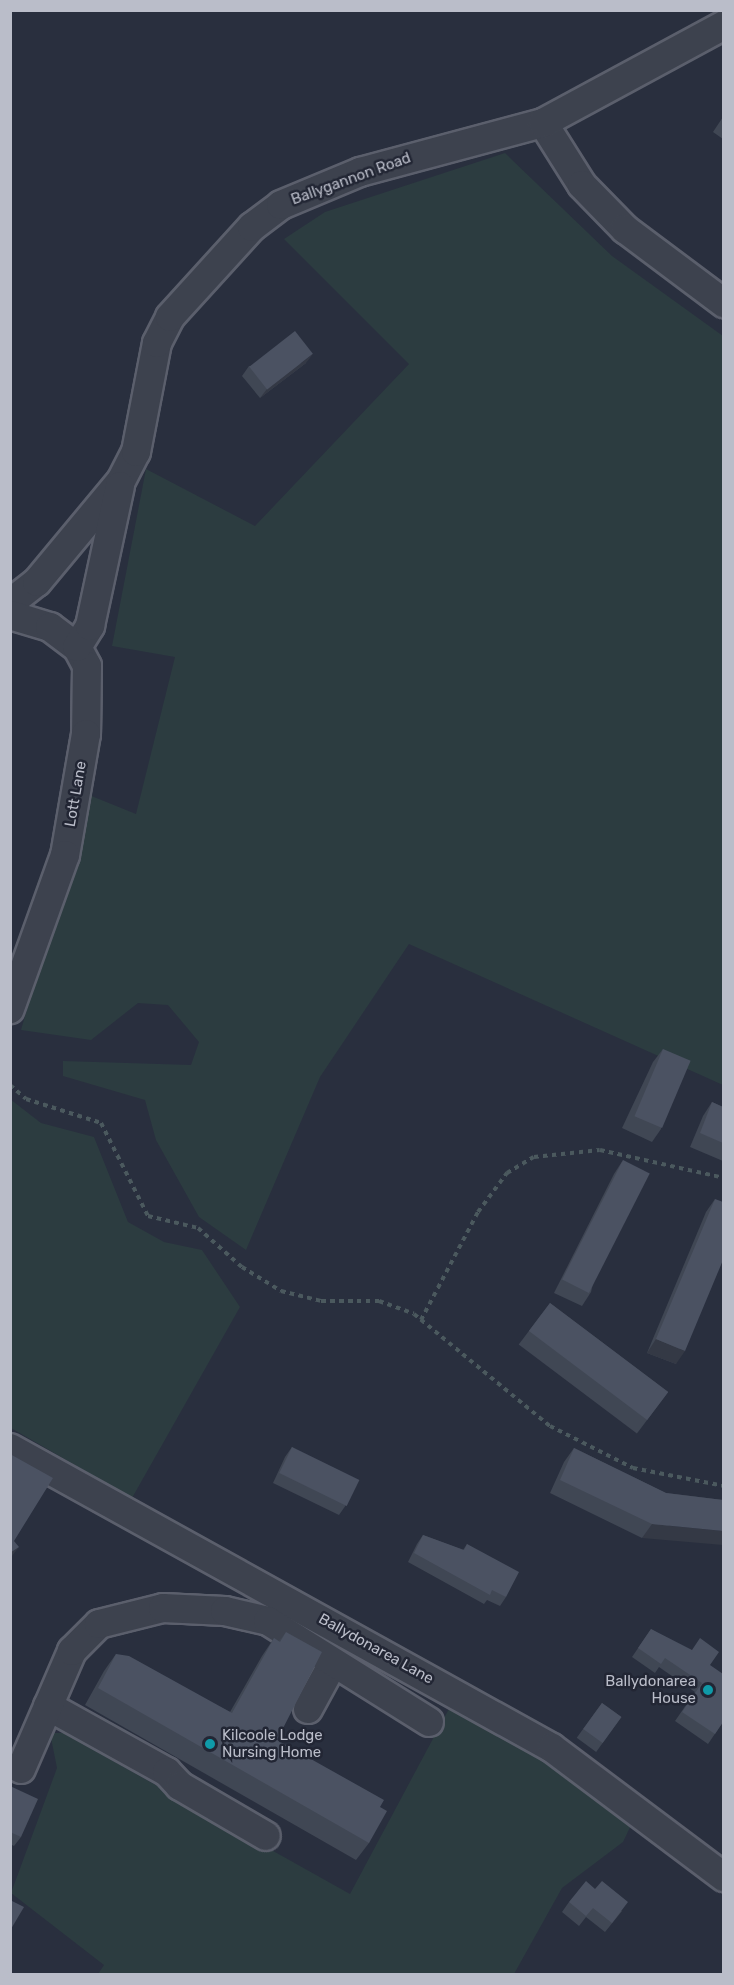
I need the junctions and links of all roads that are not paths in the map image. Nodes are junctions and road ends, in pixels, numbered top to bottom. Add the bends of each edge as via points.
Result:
1 (723, 25) edge
2 (543, 123) junction
3 (723, 303) edge
4 (121, 481) junction
5 (10, 603) edge
6 (10, 615) edge
7 (77, 648) junction
8 (10, 1009) edge
9 (10, 1448) edge
10 (332, 1665) junction
11 (48, 1706) junction
12 (308, 1708) dead end
13 (429, 1722) dead end
14 (25, 1770) edge
15 (266, 1836) dead end
16 (723, 1877) edge

1 - 2 street, Ballygannon Road
2 - 3 street via 582,185 625,230
2 - 4 street, Ballygannon Road via 360,172 281,206 252,227 170,317 157,343 136,452
4 - 5 street, Ballygannon Road via 37,582
4 - 7 street, Ballygannon Road via 90,626
6 - 7 street via 50,627
7 - 8 street, Lott Lane via 87,666 86,734 65,855
9 - 16 street, Ballydonarea Lane via 552,1748
10 - 11 street via 268,1621 225,1611 134,1612 99,1624 72,1652
10 - 12 street
10 - 13 street
11 - 14 street
11 - 15 street via 167,1772 180,1786

